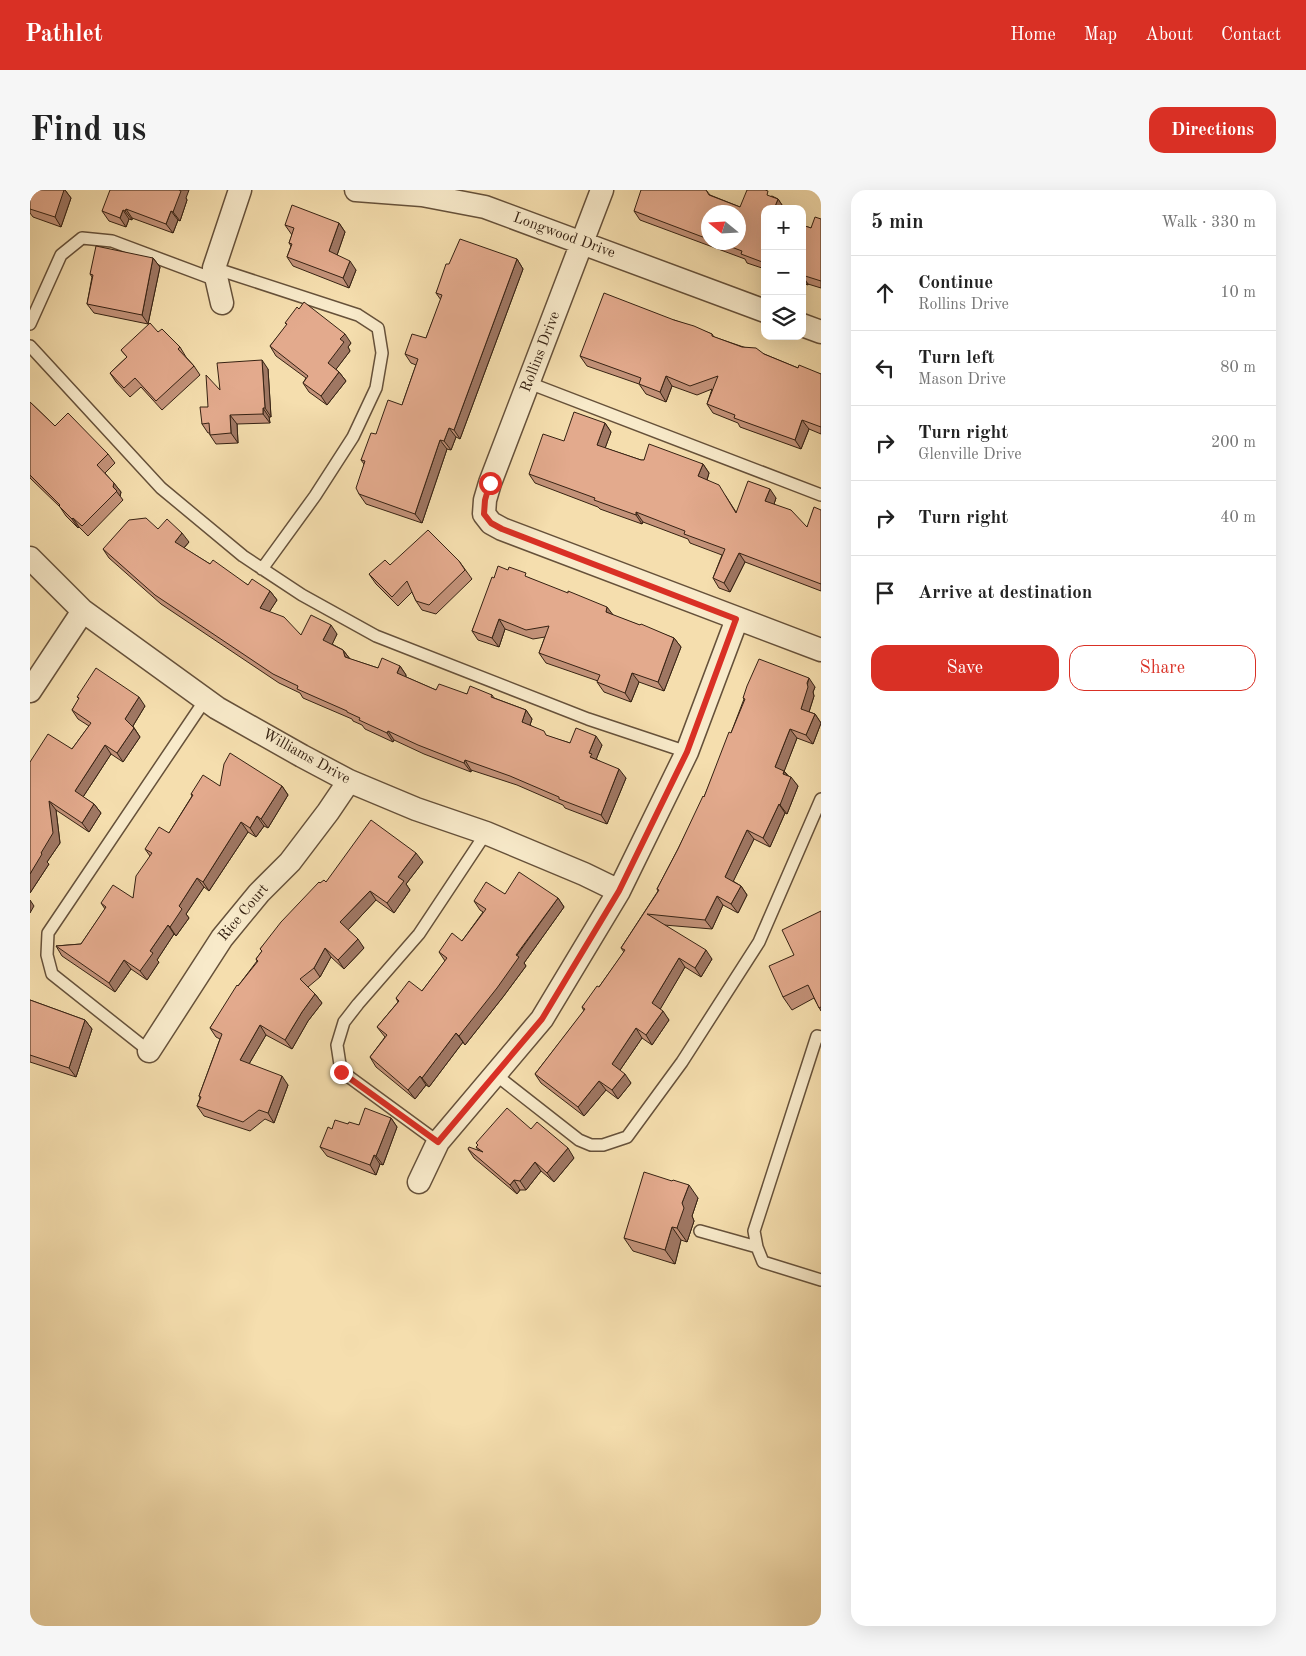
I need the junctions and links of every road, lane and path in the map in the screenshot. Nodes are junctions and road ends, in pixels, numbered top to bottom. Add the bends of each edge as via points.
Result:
1 (240, 190) edge
2 (356, 190) edge
3 (602, 190) edge
4 (455, 196) edge
5 (582, 242) junction
6 (215, 274) junction
7 (222, 303) dead end
8 (761, 309) edge
9 (30, 324) edge
10 (806, 326) edge
11 (821, 332) edge
12 (30, 346) edge
13 (529, 383) junction
14 (821, 495) edge
15 (30, 558) edge
16 (262, 568) junction
17 (83, 611) junction
18 (736, 619) junction
19 (821, 650) edge
20 (30, 691) edge
21 (205, 700) junction
22 (687, 752) junction
23 (349, 781) junction
24 (821, 799) edge
25 (486, 833) junction
26 (619, 891) junction
27 (821, 1037) edge
28 (149, 1051) joint
29 (496, 1075) junction
30 (438, 1142) junction
31 (420, 1182) dead end
32 (700, 1231) dead end
33 (757, 1247) junction
34 (821, 1280) edge

1 - 6 street
2 - 4 street, Longwood Drive
3 - 5 street, Rollins Drive
4 - 5 street, Longwood Drive
5 - 8 street, Longwood Drive
5 - 13 street, Rollins Drive
6 - 7 street
6 - 9 lane via 112,241 82,238 61,255
6 - 16 lane via 358,314 378,328 382,353 376,388 353,437
10 - 11 street
12 - 16 lane via 162,488
13 - 14 lane
13 - 18 street, Rollins Drive via 485,500 484,514 491,523
15 - 17 street, Williams Drive
16 - 22 lane via 376,636 588,719
17 - 20 street
17 - 21 street, Williams Drive
18 - 19 street
18 - 22 street
21 - 23 street, Williams Drive
21 - 28 lane via 48,934 47,955 52,974
22 - 26 street
23 - 25 street, Williams Drive
23 - 28 street, Rice Court via 290,862 222,938
24 - 29 lane via 759,942 682,1062 627,1137 603,1145 579,1140
25 - 26 street, Williams Drive
25 - 30 lane via 419,934 344,1022 337,1045 341,1072
26 - 29 street via 542,1019
27 - 33 lane via 817,1036 754,1231
29 - 30 street
30 - 31 street
32 - 33 lane
33 - 34 lane via 763,1262

